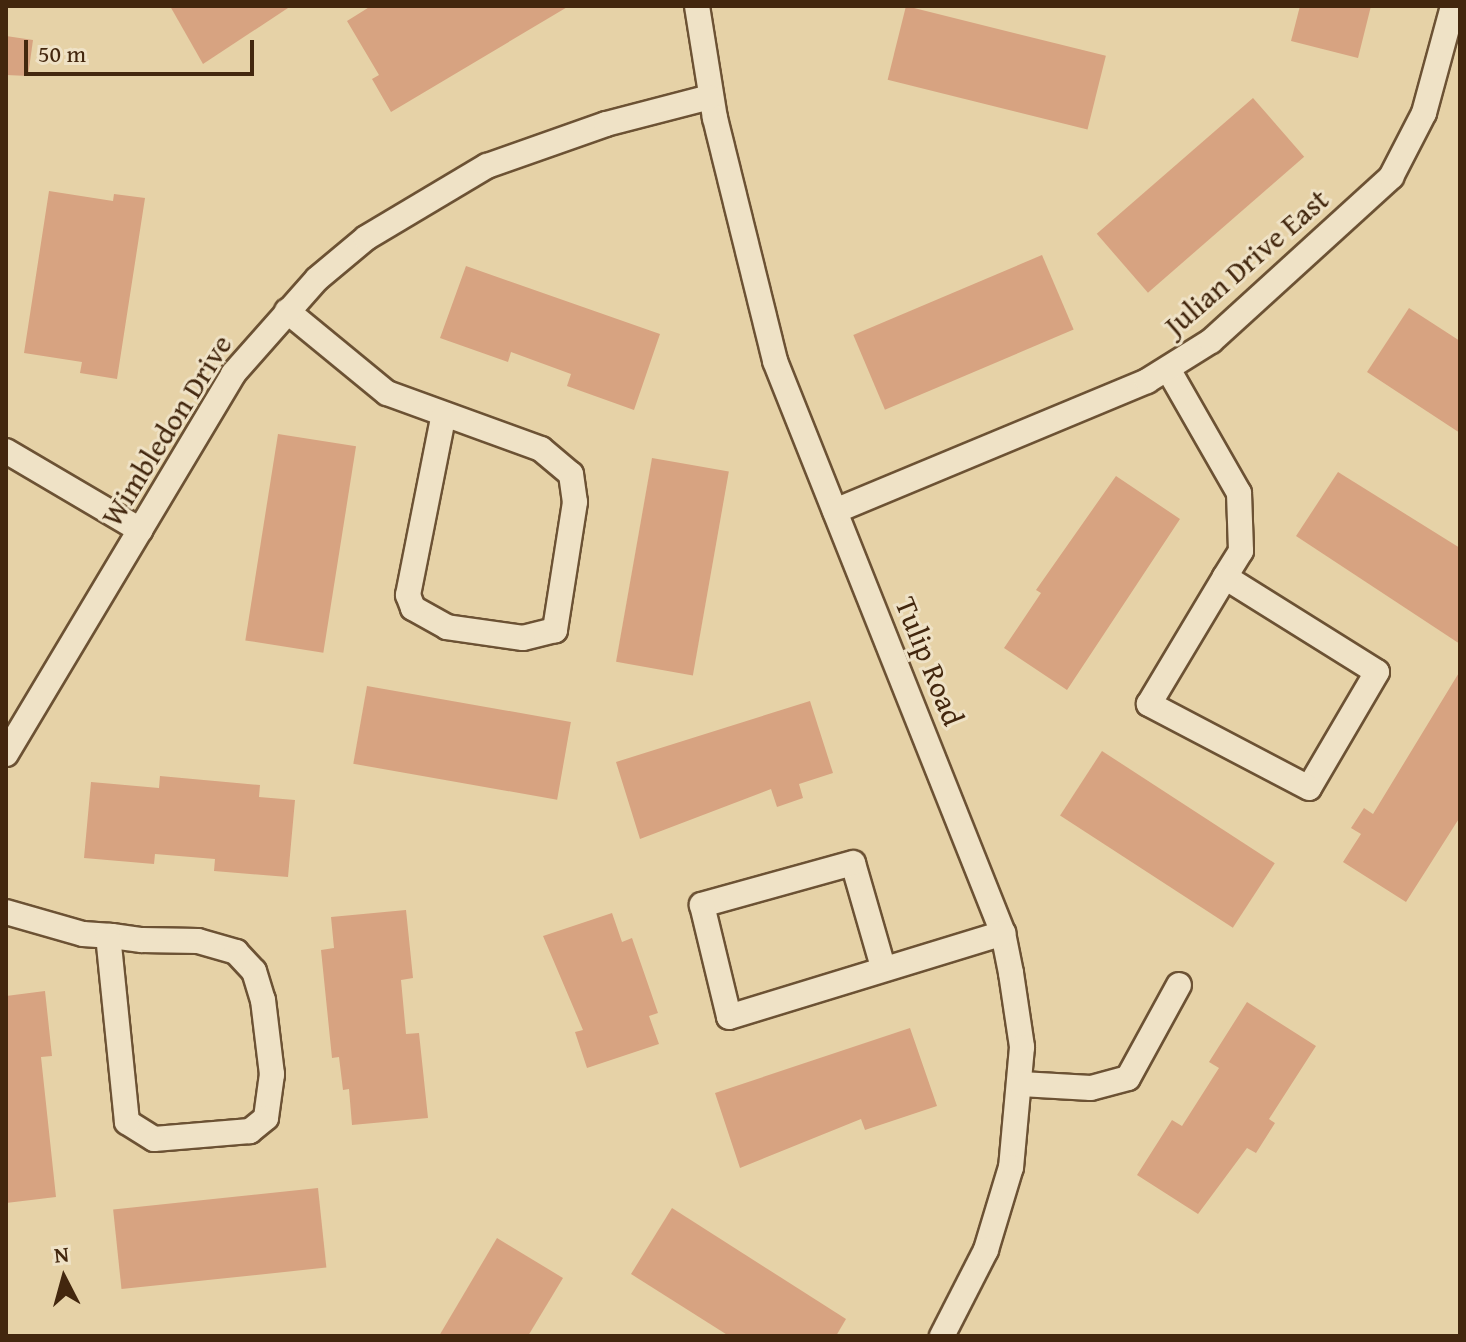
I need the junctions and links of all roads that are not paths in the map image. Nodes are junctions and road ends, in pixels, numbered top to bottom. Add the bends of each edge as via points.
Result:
1 (697, 6) edge
2 (1453, 6) edge
3 (1452, 49) edge
4 (710, 97) junction
5 (287, 311) junction
6 (1168, 369) junction
7 (443, 418) junction
8 (6, 451) edge
9 (835, 511) junction
10 (140, 530) junction
11 (1225, 577) junction
12 (6, 754) edge
13 (6, 912) edge
14 (1003, 933) junction
15 (108, 936) junction
16 (883, 967) junction
17 (1179, 985) dead end
18 (1021, 1084) junction
19 (942, 1336) edge

1 - 4 street, Tulip Road
2 - 3 street, Julian Drive East
3 - 6 street, Julian Drive East via 1391,177 1211,341
4 - 5 street, Wimbledon Drive via 606,124 487,166 366,238
4 - 9 street, Tulip Road via 775,361
5 - 7 street via 387,393
5 - 10 street, Wimbledon Drive via 233,374
6 - 9 street, Julian Drive East
6 - 11 street via 1239,493 1241,551
7 - 7 street via 541,449 571,474 575,502 555,630 523,638 447,627 413,608 408,595
8 - 10 street
9 - 14 street, Tulip Road
10 - 12 street, Wimbledon Drive
11 - 11 street via 1377,672 1309,788 1149,704
13 - 15 street via 29,923
14 - 16 street
14 - 18 street, Tulip Road via 1022,1047
15 - 15 street via 219,944 254,971 272,1074 266,1118 250,1131 154,1139 127,1122
16 - 16 street via 729,1017 702,905 853,863
17 - 18 street via 1128,1078 1091,1088
18 - 19 street, Tulip Road via 1005,1195 986,1250

